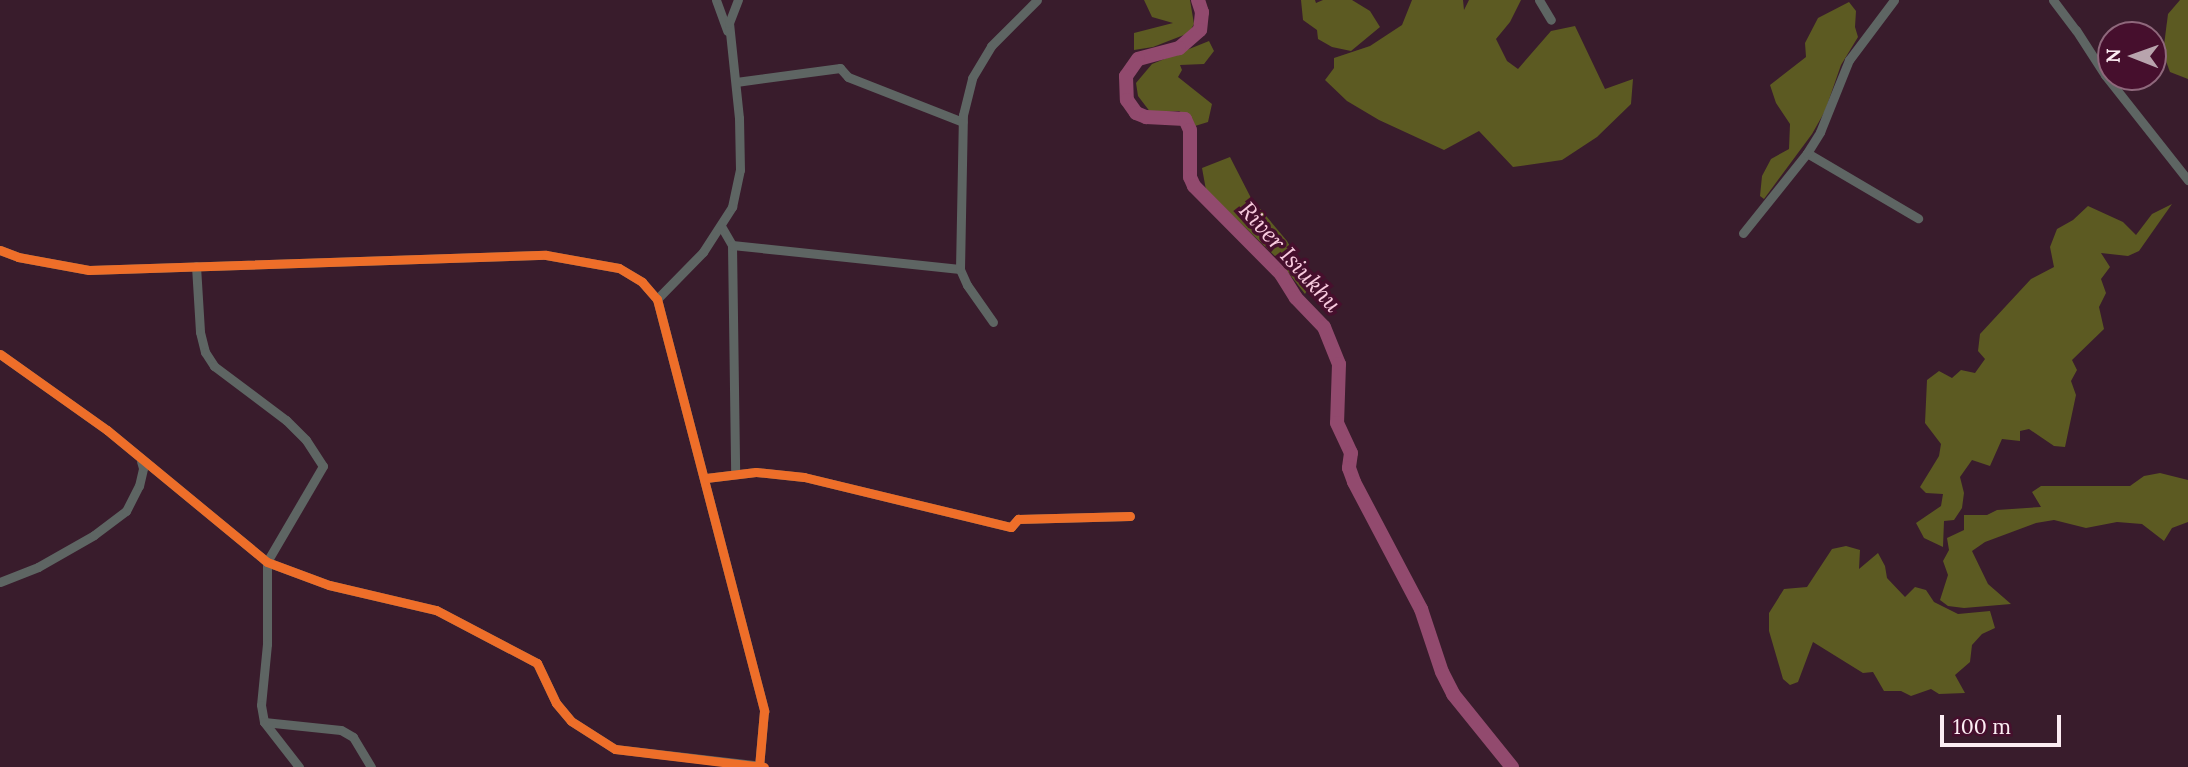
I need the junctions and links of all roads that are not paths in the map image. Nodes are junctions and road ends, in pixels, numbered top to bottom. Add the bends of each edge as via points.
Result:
1 (716, 0) edge
2 (738, 0) edge
3 (1037, 0) edge
4 (1539, 0) edge
5 (1894, 0) edge
6 (2053, 0) edge
7 (1551, 20) dead end
8 (729, 36) junction
9 (736, 82) junction
10 (963, 122) junction
11 (1807, 153) junction
12 (2188, 180) edge
13 (1918, 218) dead end
14 (721, 226) junction
15 (1743, 233) dead end
16 (732, 245) junction
17 (0, 250) edge
18 (196, 266) junction
19 (960, 270) junction
20 (657, 299) junction
21 (993, 322) dead end
22 (0, 354) edge
23 (140, 460) junction
24 (735, 473) junction
25 (706, 478) junction
26 (1130, 516) dead end
27 (267, 562) junction
28 (0, 582) edge
29 (264, 722) junction
30 (761, 766) edge
31 (299, 767) edge
32 (371, 767) edge

1 - 8 street
2 - 8 street
3 - 10 street via 991,46 972,78
4 - 7 street
5 - 11 street via 1849,60
6 - 12 street
8 - 9 street
9 - 10 street via 840,68 848,77
9 - 14 street via 740,170 732,207
10 - 19 street
11 - 13 street
11 - 15 street
14 - 16 street
14 - 20 street via 703,252
16 - 19 street
16 - 24 street
17 - 18 street via 89,270
18 - 20 street via 546,255 619,268 642,282
18 - 27 street via 205,352 214,366 286,420 323,466
19 - 21 street
20 - 25 street
22 - 23 street via 107,430
23 - 27 street
23 - 28 street via 144,468 139,486 126,510 94,535 38,567
24 - 25 street
24 - 26 street via 804,477 1011,527 1018,519
25 - 30 street via 764,711
27 - 29 street
27 - 30 street via 329,585 436,610 537,663 556,703 571,720 615,749
29 - 31 street
29 - 32 street via 341,730 353,737

